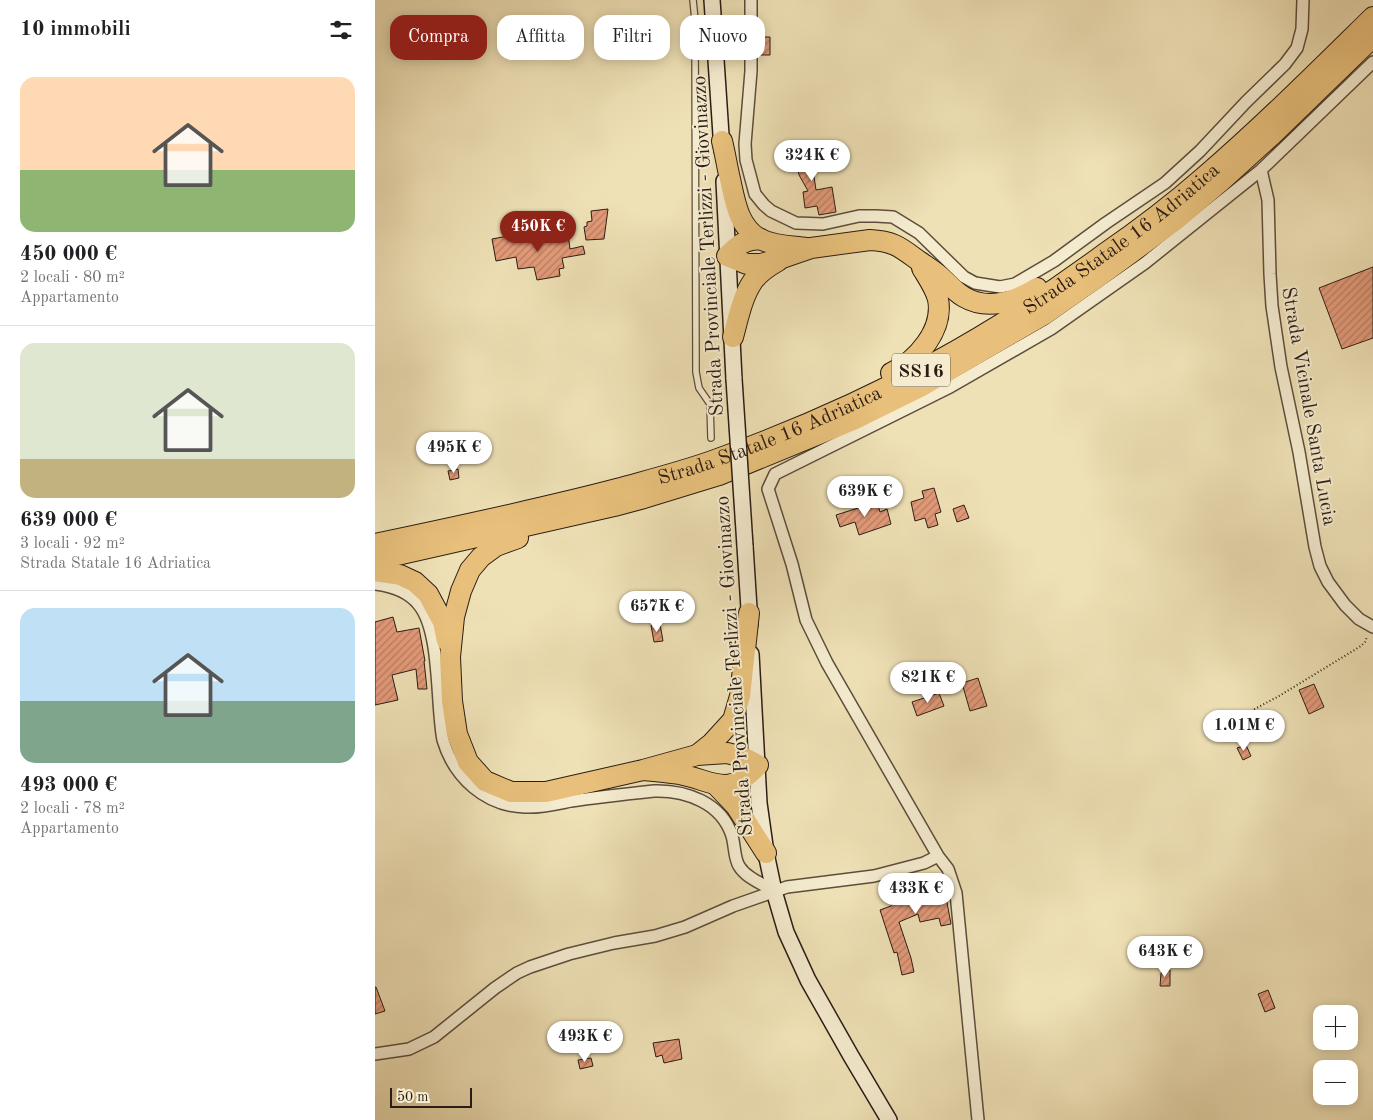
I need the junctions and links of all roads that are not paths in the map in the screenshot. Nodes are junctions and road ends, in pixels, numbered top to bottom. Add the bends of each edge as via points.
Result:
1 (693, 0) edge
2 (712, 0) edge
3 (751, 0) edge
4 (1303, 0) edge
5 (1373, 17) edge
6 (1373, 37) edge
7 (1373, 62) edge
8 (722, 141) junction
9 (1261, 170) junction
10 (1134, 233) junction
11 (761, 239) junction
12 (811, 248) junction
13 (727, 256) junction
14 (779, 260) junction
15 (918, 260) junction
16 (733, 337) junction
17 (711, 438) dead end
18 (764, 441) junction
19 (580, 514) junction
20 (375, 544) edge
21 (375, 560) edge
22 (375, 571) edge
23 (375, 584) edge
24 (749, 613) junction
25 (1371, 626) edge
26 (450, 657) junction
27 (697, 755) junction
28 (758, 765) junction
29 (643, 770) junction
30 (715, 785) junction
31 (766, 853) junction
32 (938, 856) junction
33 (774, 891) junction
34 (375, 1054) edge
35 (889, 1120) edge
36 (978, 1120) edge

1 - 17 lane via 696,372 699,388 710,404
2 - 8 main road, Strada Provinciale Terlizzi - Giovinazzo
3 - 4 street via 746,160 755,194 764,205 796,223 823,224 859,216 893,217 919,233 964,276 975,283 1000,287 1015,284 1055,261 1165,183 1200,151 1297,48 1302,29
5 - 10 highway, Strada Statale 16 Adriatica / SS16 via 1260,127
6 - 19 highway, Strada Statale 16 Adriatica / SS16 via 1272,135 1177,219 1045,314 987,349 853,420 763,457 710,478
7 - 9 street
8 - 11 highway via 736,208 749,231
8 - 13 main road, Strada Provinciale Terlizzi - Giovinazzo
9 - 25 street, Strada Vicinale Santa Lucia via 1268,200 1273,315 1315,547 1327,582 1359,620
9 - 32 street via 1145,263 1051,330 950,388 775,474 768,489 806,620 827,663
10 - 15 highway via 1095,251 1023,297 1001,303 982,304 966,298
10 - 18 highway, Strada Statale 16 Adriatica / SS16 via 1055,290 935,363 859,402
11 - 12 highway
11 - 13 highway via 738,244
12 - 14 highway
12 - 15 highway via 879,240 899,246
13 - 14 highway via 747,264
13 - 16 main road, Strada Provinciale Terlizzi - Giovinazzo
14 - 16 highway via 754,280
15 - 18 highway via 938,300 934,329 922,348 896,371 833,400
16 - 24 main road, Strada Provinciale Terlizzi - Giovinazzo, bridge
18 - 20 highway, Strada Statale 16 Adriatica / SS16 via 655,479
19 - 21 highway, Strada Statale 16 Adriatica / SS16
19 - 26 highway via 551,530 512,539 481,557 470,570 461,591 454,617
22 - 26 highway via 400,575 415,582 428,594 443,622
23 - 33 street via 405,592 425,615 433,645 443,740 454,766 477,792 496,802 526,807 654,791 691,796 710,805 725,821 743,872
24 - 27 highway via 740,696 733,720
24 - 28 main road, Strada Provinciale Terlizzi - Giovinazzo
26 - 29 highway via 457,734 468,762 485,781 511,792 546,792
27 - 28 highway via 727,753 743,756
27 - 29 highway
28 - 30 highway via 738,782 727,786
28 - 31 main road, Strada Provinciale Terlizzi - Giovinazzo
29 - 30 highway via 679,774
30 - 31 highway via 736,806
31 - 33 main road, Strada Provinciale Terlizzi - Giovinazzo
32 - 33 street via 874,876
32 - 36 street via 948,869 956,893
33 - 34 street via 685,927 569,954 530,967 495,988 434,1037 409,1049
33 - 35 main road, Strada Provinciale Terlizzi - Giovinazzo via 786,932 808,980

